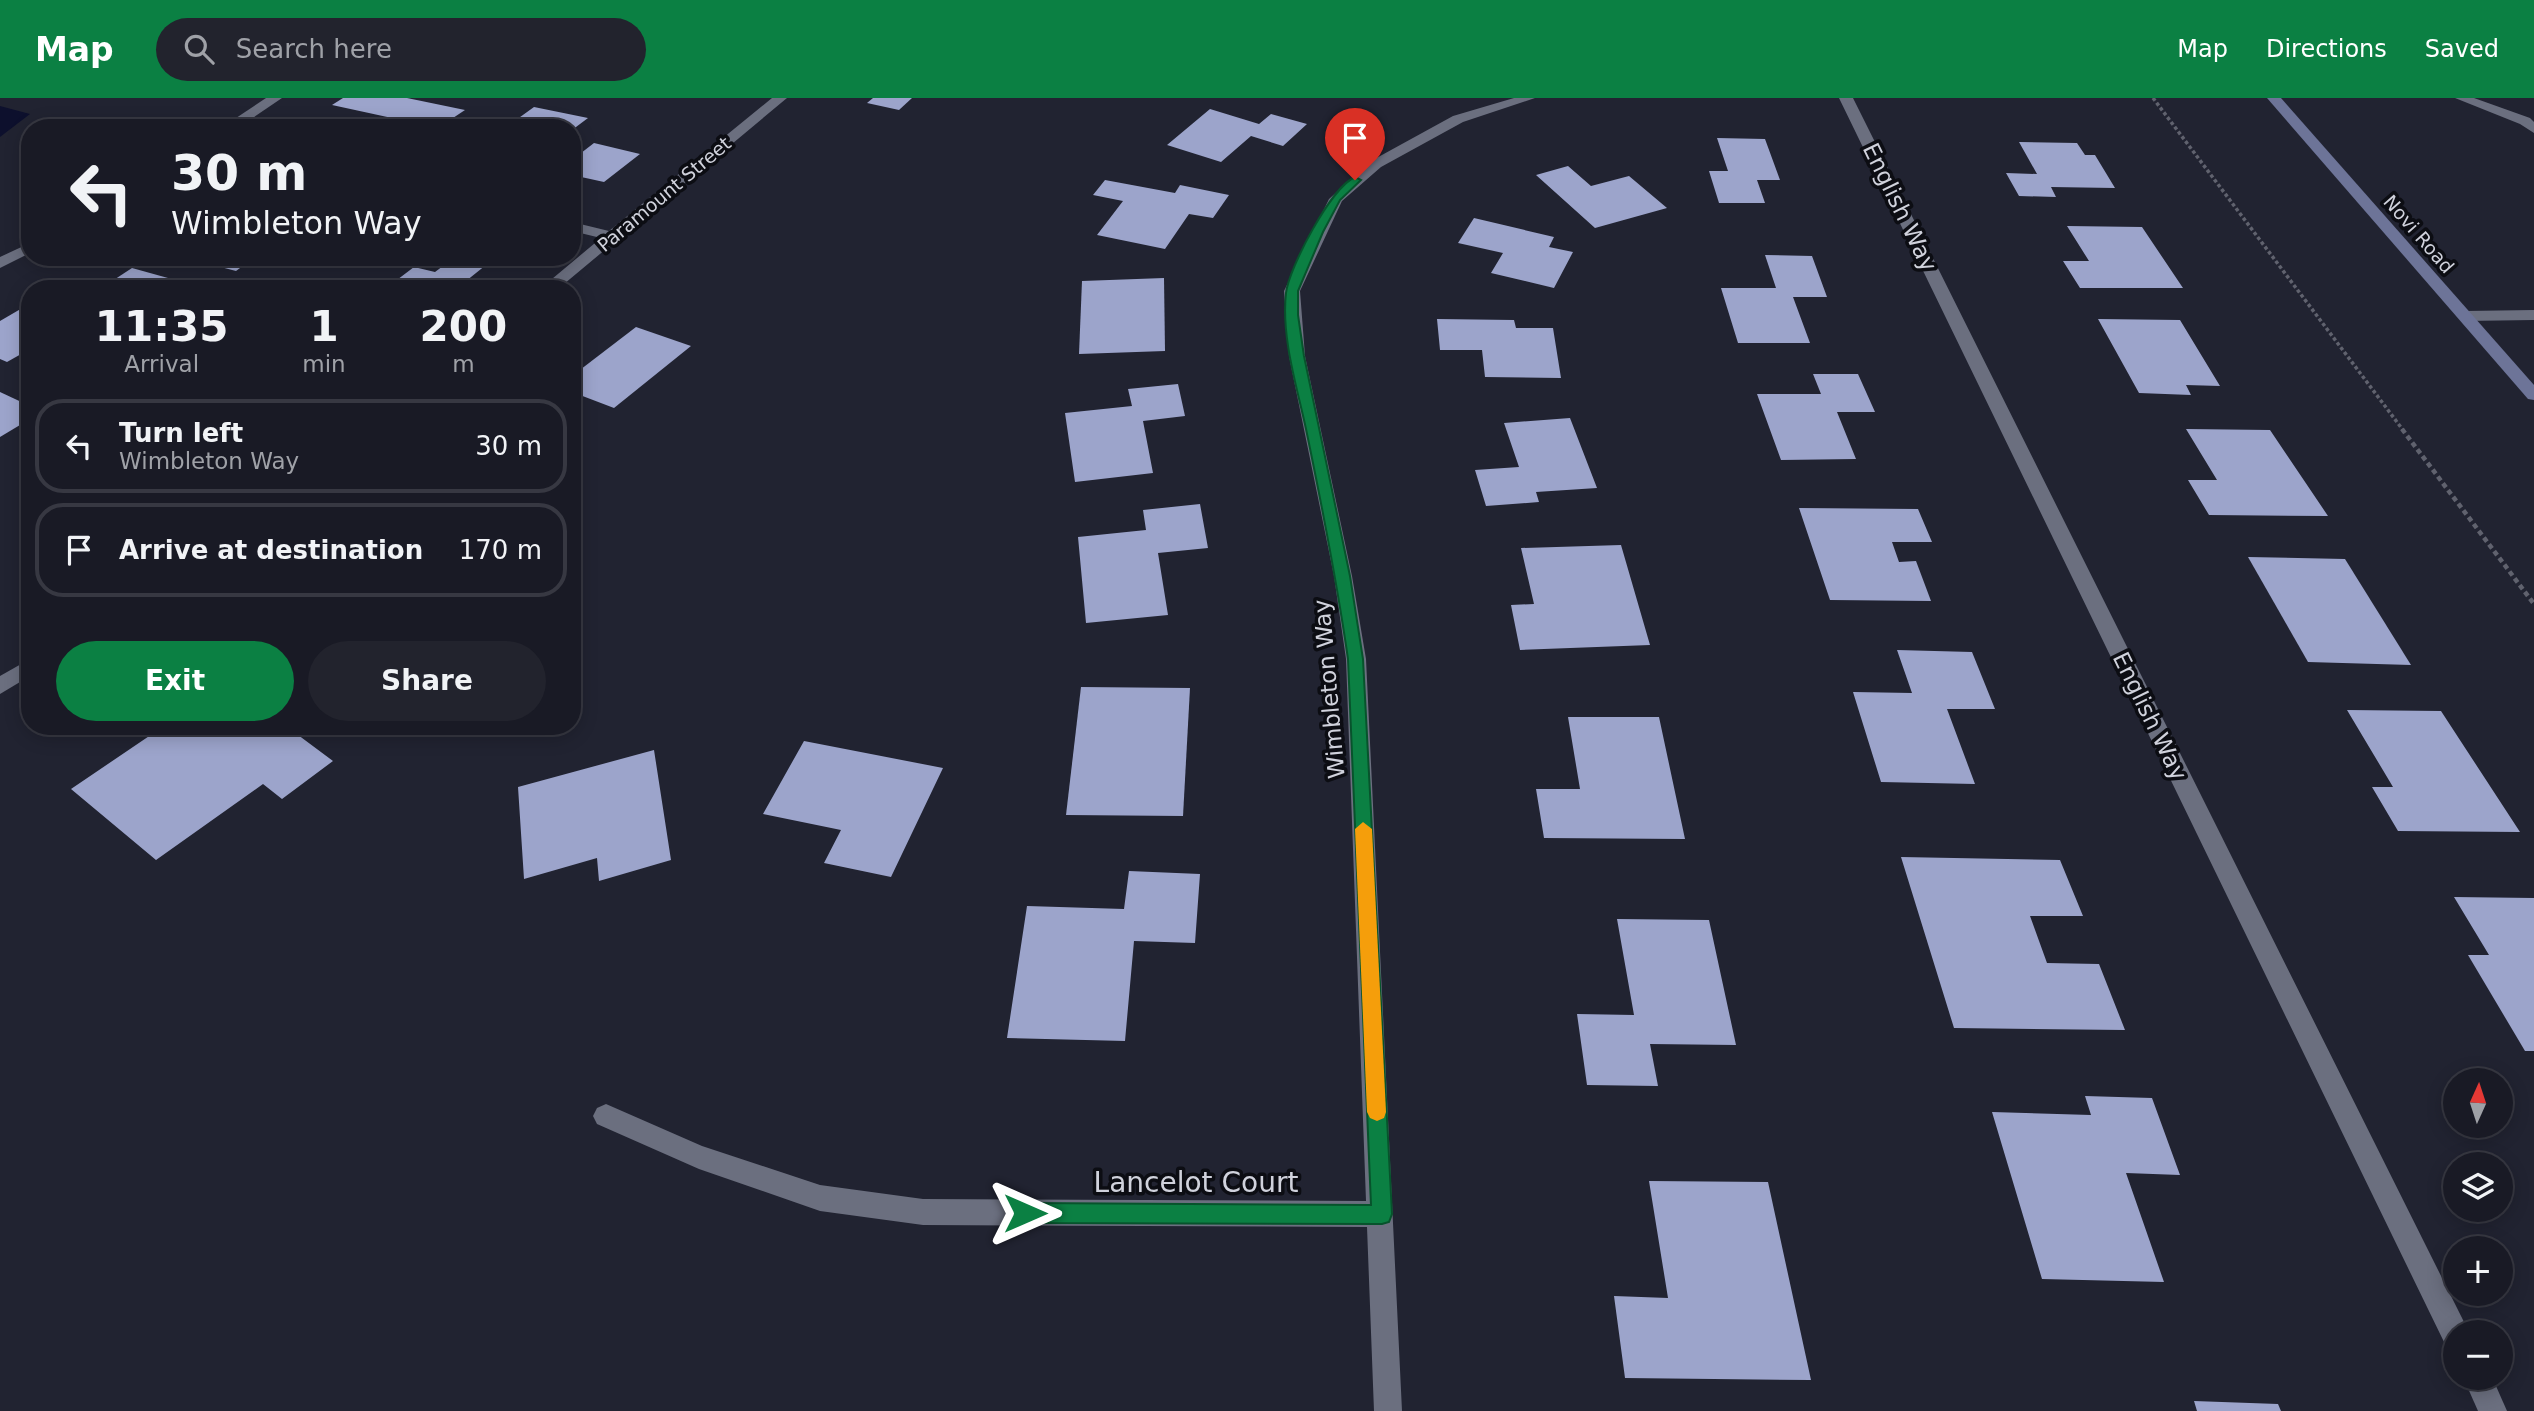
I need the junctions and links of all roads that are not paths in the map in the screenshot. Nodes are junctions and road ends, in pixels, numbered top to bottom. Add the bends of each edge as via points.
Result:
1 (275, 98) edge
2 (780, 98) edge
3 (1528, 98) edge
4 (1846, 98) edge
5 (2274, 98) edge
6 (2462, 98) edge
7 (242, 119) edge
8 (2534, 129) edge
9 (581, 228) edge
10 (614, 237) junction
11 (21, 252) edge
12 (0, 263) edge
13 (581, 263) edge
14 (577, 266) edge
15 (559, 280) edge
16 (2534, 315) edge
17 (2465, 316) junction
18 (2534, 395) edge
19 (21, 672) edge
20 (0, 686) edge
21 (606, 1116) dead end
22 (1382, 1214) junction
23 (2448, 1320) edge
24 (2483, 1390) edge
25 (1388, 1411) edge
26 (2493, 1411) edge

1 - 7 street
2 - 10 street, Paramount Street
3 - 22 street, Wimbleton Way via 1458,119 1376,164 1336,199 1292,291 1297,356 1356,659
4 - 23 street, English Way
5 - 17 main road, Novi Road
6 - 8 street via 2525,121
9 - 10 street
10 - 13 street, Paramount Street
11 - 12 street
14 - 15 street, Paramount Street
16 - 17 street
17 - 18 main road, Novi Road
19 - 20 street
21 - 22 street, Lancelot Court via 699,1157 820,1198 923,1212
22 - 25 street, Wimbleton Way
24 - 26 street

